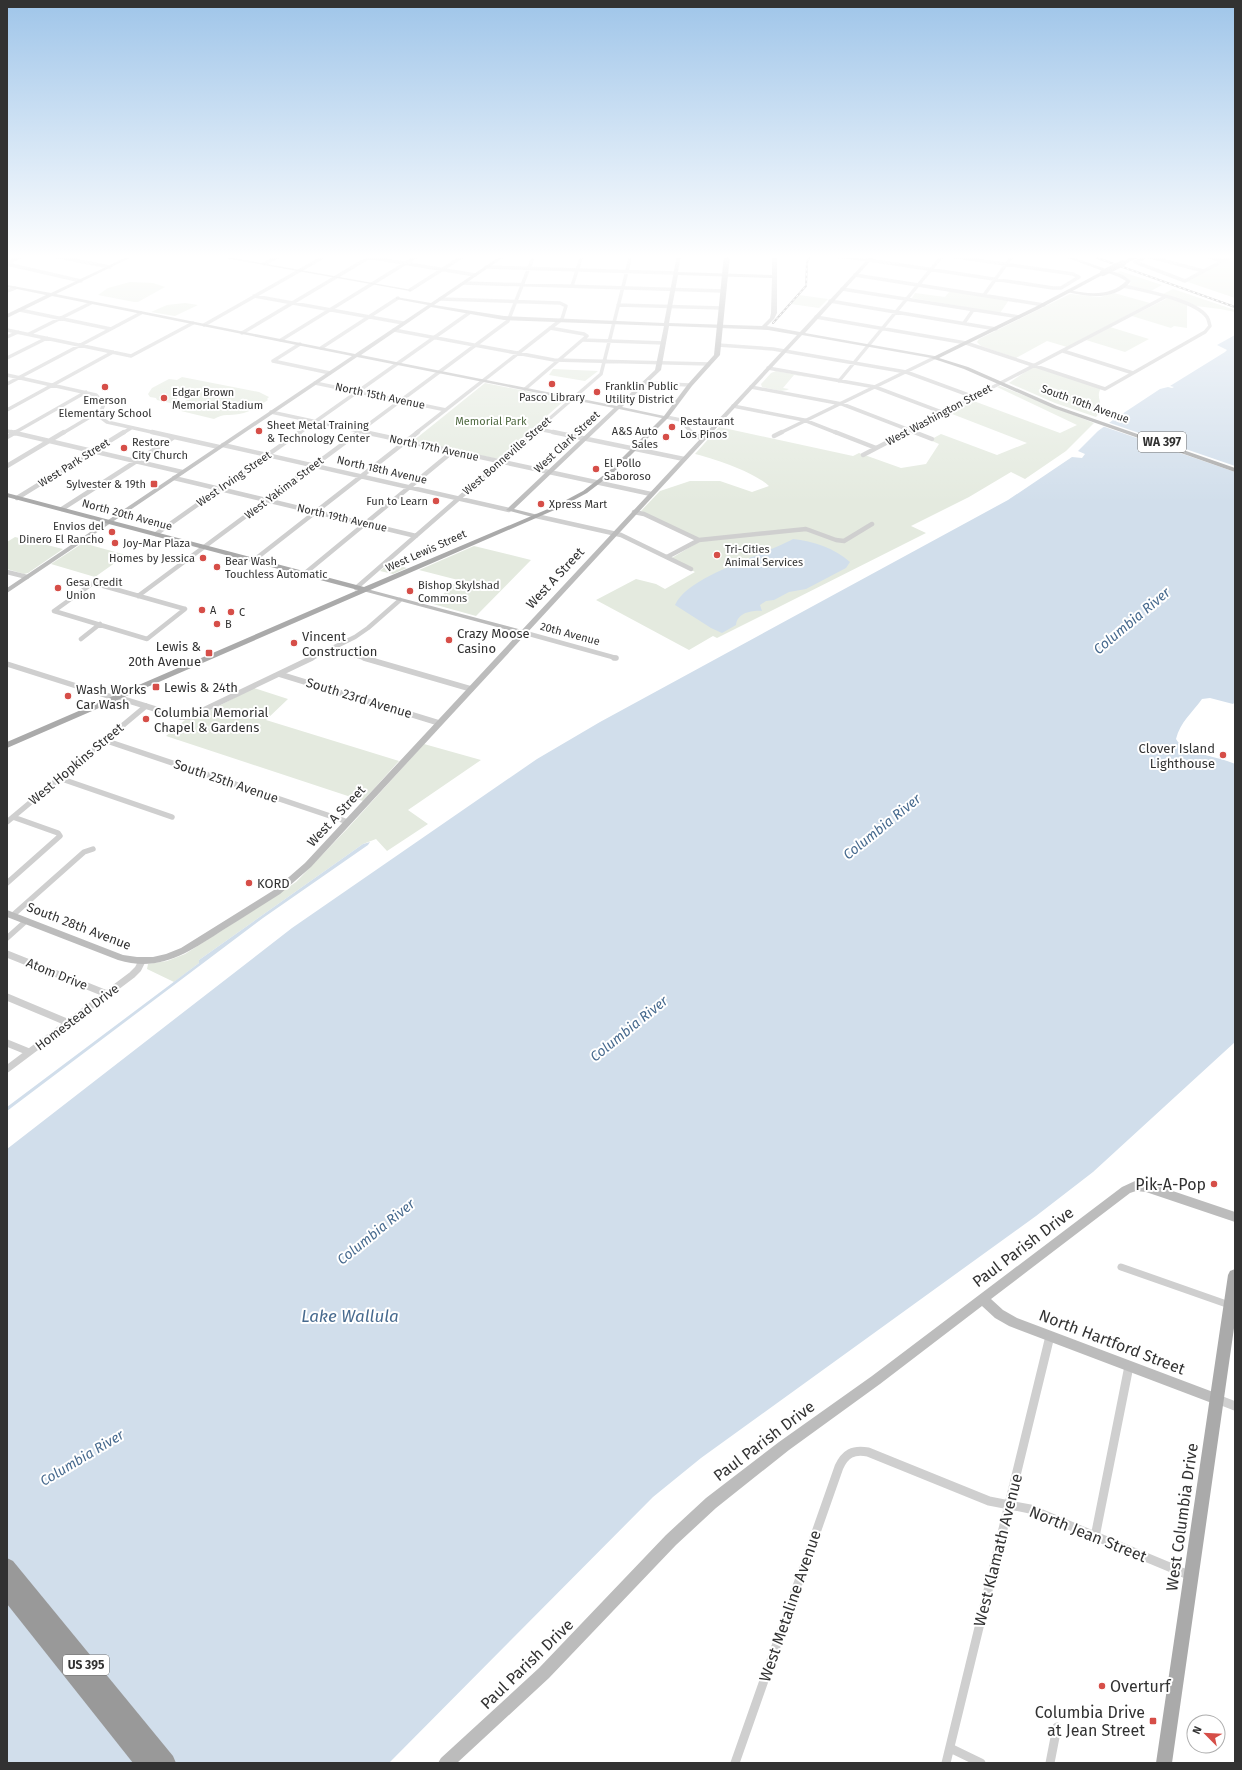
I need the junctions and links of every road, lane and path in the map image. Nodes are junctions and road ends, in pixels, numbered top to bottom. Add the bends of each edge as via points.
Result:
1 (46, 338) joint
2 (94, 338) edge
3 (166, 338) edge
4 (269, 338) edge
5 (285, 338) edge
6 (337, 338) edge
7 (382, 338) edge
8 (433, 338) edge
9 (437, 338) edge
10 (485, 338) edge
11 (537, 338) edge
12 (585, 338) edge
13 (611, 338) edge
14 (665, 338) edge
15 (719, 338) edge
16 (797, 338) edge
17 (823, 338) edge
18 (875, 338) edge
19 (936, 338) edge
20 (977, 338) edge
21 (1088, 338) edge
22 (1193, 338) edge
23 (281, 340) junction
24 (583, 340) junction
25 (610, 341) junction
26 (664, 343) junction
27 (966, 343) junction
28 (300, 344) junction
29 (80, 345) junction
30 (476, 345) junction
31 (718, 345) junction
32 (869, 345) junction
33 (321, 348) junction
34 (785, 350) junction
35 (1062, 351) junction
36 (113, 352) junction
37 (517, 353) junction
38 (356, 355) junction
39 (934, 357) junction
40 (7, 358) edge
41 (560, 360) junction
42 (605, 361) junction
43 (398, 363) junction
44 (660, 363) junction
45 (854, 363) junction
46 (709, 364) junction
47 (1035, 365) junction
48 (768, 368) junction
49 (440, 372) junction
50 (906, 372) junction
51 (330, 373) junction
52 (1133, 373) junction
53 (7, 375) edge
54 (19, 378) junction
55 (483, 380) junction
56 (839, 381) junction
57 (315, 383) junction
58 (645, 383) junction
59 (1001, 383) junction
60 (7, 384) edge
61 (53, 385) junction
62 (690, 385) junction
63 (751, 387) junction
64 (875, 387) junction
65 (525, 389) junction
66 (86, 392) junction
67 (358, 392) junction
68 (974, 397) junction
69 (573, 398) junction
70 (402, 401) junction
71 (842, 404) junction
72 (733, 406) junction
73 (619, 407) junction
74 (7, 410) edge
75 (446, 410) junction
76 (100, 411) junction
77 (271, 412) junction
78 (944, 413) junction
79 (666, 416) junction
80 (807, 421) junction
81 (315, 422) junction
82 (131, 428) junction
83 (538, 429) junction
84 (910, 430) junction
85 (7, 431) edge
86 (360, 432) junction
87 (14, 433) junction
88 (774, 436) dead end
89 (7, 437) edge
90 (174, 437) junction
91 (586, 438) junction
92 (932, 439) dead end
93 (702, 440) junction
94 (49, 441) junction
95 (405, 441) junction
96 (221, 446) junction
97 (635, 448) junction
98 (876, 448) junction
99 (92, 451) junction
100 (452, 452) junction
101 (268, 455) junction
102 (863, 455) dead end
103 (684, 459) junction
104 (136, 462) junction
105 (500, 462) junction
106 (314, 465) junction
107 (7, 466) edge
108 (1234, 468) edge
109 (182, 472) junction
110 (549, 472) junction
111 (361, 476) junction
112 (174, 478) junction
113 (598, 483) junction
114 (409, 487) junction
115 (220, 489) junction
116 (651, 494) junction
117 (7, 495) edge
118 (17, 498) junction
119 (459, 498) junction
120 (268, 500) junction
121 (62, 509) junction
122 (509, 510) junction
123 (316, 512) junction
124 (634, 512) junction
125 (536, 516) junction
126 (110, 521) junction
127 (365, 524) junction
128 (872, 524) dead end
129 (614, 533) junction
130 (156, 534) junction
131 (416, 536) junction
132 (699, 540) junction
133 (205, 547) junction
134 (667, 557) junction
135 (254, 560) junction
136 (691, 569) dead end
137 (7, 572) edge
138 (304, 574) junction
139 (27, 577) junction
140 (356, 588) junction
141 (365, 590) junction
142 (7, 591) edge
143 (138, 596) junction
144 (400, 600) junction
145 (100, 624) junction
146 (522, 632) junction
147 (81, 639) dead end
148 (332, 648) junction
149 (616, 658) dead end
150 (7, 664) edge
151 (279, 674) junction
152 (471, 689) junction
153 (117, 698) junction
154 (146, 706) junction
155 (439, 723) junction
156 (104, 740) junction
157 (7, 746) edge
158 (59, 778) junction
159 (13, 817) junction
160 (172, 817) dead end
161 (7, 822) edge
162 (348, 822) junction
163 (93, 849) dead end
164 (7, 883) edge
165 (10, 914) edge
166 (26, 921) junction
167 (7, 938) edge
168 (7, 954) edge
169 (142, 961) junction
170 (107, 994) junction
171 (7, 997) edge
172 (69, 1023) junction
173 (7, 1043) edge
174 (29, 1052) junction
175 (7, 1068) edge
176 (1235, 1217) edge
177 (1121, 1267) dead end
178 (1235, 1275) edge
179 (983, 1299) junction
180 (1233, 1306) edge
181 (1050, 1336) junction
182 (1129, 1366) junction
183 (1217, 1399) junction
184 (1235, 1406) edge
185 (849, 1452) joint
186 (1009, 1505) junction
187 (1095, 1536) junction
188 (7, 1567) edge
189 (1191, 1576) junction
190 (7, 1589) edge
191 (1058, 1726) dead end
192 (950, 1748) junction
193 (146, 1763) edge
194 (166, 1763) edge
195 (446, 1763) edge
196 (736, 1763) edge
197 (946, 1763) edge
198 (982, 1763) edge
199 (1050, 1763) edge
200 (1164, 1763) edge

1 - 29 street
1 - 40 street
2 - 29 street
3 - 36 street via 133,355
4 - 23 street
5 - 23 street
6 - 33 street
7 - 38 street
8 - 43 street, West Irving Street
9 - 30 street
10 - 30 street, West Yakima Street
11 - 37 street
12 - 24 street
13 - 25 street, West Bonneville Street
14 - 26 street, West Clark Street
15 - 31 main road, West Lewis Street
16 - 34 street, West A Street
17 - 32 street, South 10th Avenue
18 - 32 street
19 - 27 street
20 - 27 main road
21 - 35 street, West Washington Street
22 - 52 street
23 - 28 street
24 - 25 street
24 - 41 street
25 - 26 street
25 - 42 street, West Bonneville Street
26 - 44 street, West Clark Street
27 - 39 main road
27 - 47 street
28 - 33 street
28 - 51 street, North 15th Avenue via 273,361
29 - 36 street
29 - 54 street
30 - 37 street
30 - 49 street, West Yakima Street
31 - 34 street
31 - 46 main road, West Lewis Street via 717,356
32 - 39 street, South 10th Avenue
32 - 45 street
33 - 38 street
34 - 45 street
34 - 48 street, West A Street
35 - 47 street, West Washington Street
35 - 52 street
36 - 61 street
37 - 41 street
37 - 55 street
38 - 43 street
38 - 51 street
39 - 50 street
39 - 59 main road, South 10th Avenue / WA 397
41 - 42 street
41 - 65 street
42 - 44 street
42 - 69 street, West Bonneville Street via 600,374
43 - 49 street
43 - 67 street, West Irving Street
44 - 46 street
44 - 58 street, West Clark Street via 658,370
45 - 50 street
45 - 56 street
46 - 62 main road, West Lewis Street
47 - 52 street via 1105,389
47 - 59 street, West Washington Street
48 - 56 street
48 - 63 street, West A Street
49 - 55 street
49 - 70 street, West Yakima Street
50 - 64 street
50 - 68 street
51 - 57 street
53 - 54 street
54 - 60 street
54 - 61 street
55 - 65 street
55 - 75 street
56 - 64 street
57 - 67 street, North 15th Avenue
57 - 77 street
58 - 62 street
58 - 73 street, West Clark Street
59 - 68 street, West Washington Street
59 - 108 main road, South 10th Avenue / WA 397 via 1044,403
61 - 66 street
61 - 74 street
62 - 79 main road, West Lewis Street
63 - 71 street
63 - 72 street, West A Street
64 - 71 street
64 - 78 street
65 - 69 street
66 - 76 street via 102,400 104,406
66 - 87 street
67 - 70 street, North 15th Avenue
67 - 81 street, West Irving Street
68 - 78 street, West Washington Street
69 - 73 street
69 - 83 street, West Bonneville Street
70 - 75 street, North 15th Avenue
70 - 86 street, West Yakima Street
71 - 80 street
71 - 84 street
72 - 80 street
72 - 93 street, West A Street
73 - 79 street
73 - 91 street, West Clark Street
75 - 95 street
76 - 82 street, North 18th Avenue via 99,416 104,421
76 - 94 street
77 - 81 street, North 17th Avenue
77 - 96 street
78 - 84 street, West Washington Street
79 - 93 street via 682,420 694,435
79 - 97 main road, West Lewis Street
80 - 88 street
80 - 98 street
81 - 86 street, North 17th Avenue
81 - 101 street, West Irving Street
82 - 90 street, North 18th Avenue
82 - 99 street, West Park Street
83 - 91 street
83 - 105 street, West Bonneville Street
84 - 92 street
84 - 98 street, West Washington Street
85 - 87 street
86 - 95 street, North 17th Avenue
86 - 106 street, West Yakima Street
87 - 89 street
87 - 94 street
90 - 96 street, North 18th Avenue
90 - 104 street
91 - 97 street
91 - 110 street, West Clark Street
93 - 103 street, West A Street
94 - 99 street
94 - 107 street
95 - 100 street, North 17th Avenue
95 - 111 street
96 - 101 street, North 18th Avenue
96 - 109 street
97 - 103 street
97 - 113 main road, West Lewis Street
98 - 102 street, West Washington Street
99 - 104 street
99 - 118 street, West Park Street
100 - 105 street, North 17th Avenue
100 - 114 street
101 - 106 street, North 18th Avenue
101 - 115 street, West Irving Street
103 - 116 street, West A Street
104 - 109 street
104 - 121 street
105 - 110 street, North 17th Avenue
105 - 119 street, West Bonneville Street
106 - 111 street, North 18th Avenue
106 - 120 street, West Yakima Street
109 - 112 street
110 - 113 street, North 17th Avenue
110 - 122 street, West Clark Street
111 - 114 street, North 18th Avenue
111 - 123 street
112 - 115 street, North 19th Avenue
112 - 126 street
113 - 116 street, North 17th Avenue
113 - 125 main road, West Lewis Street via 567,502
114 - 119 street, North 18th Avenue
114 - 127 street
115 - 120 street, North 19th Avenue
115 - 130 street, West Irving Street
116 - 124 street, West A Street
117 - 118 main road, North 20th Avenue
118 - 121 main road, North 20th Avenue
119 - 122 street, North 18th Avenue
119 - 131 street, West Bonneville Street
120 - 123 street, North 19th Avenue
120 - 133 street, West Yakima Street
121 - 126 main road, North 20th Avenue
122 - 125 street, North 18th Avenue
123 - 127 street, North 19th Avenue
123 - 135 street
124 - 129 street, West A Street
124 - 132 street via 656,519
125 - 129 street
125 - 141 main road, West Lewis Street
126 - 130 main road, North 20th Avenue
126 - 139 street
127 - 131 street, North 19th Avenue
127 - 138 street
128 - 132 street via 844,541 806,529
129 - 134 street
129 - 146 street, West A Street
130 - 133 main road, North 20th Avenue
131 - 140 street, West Bonneville Street
132 - 134 street
133 - 135 main road, North 20th Avenue
133 - 143 street, West Yakima Street
134 - 136 street
135 - 138 main road, North 20th Avenue
137 - 139 street
138 - 140 main road, North 20th Avenue
139 - 142 street
140 - 141 main road, 20th Avenue
141 - 144 street, 20th Avenue
141 - 153 main road, West Lewis Street
143 - 145 street via 93,583 54,611
143 - 145 street via 185,610 147,639
144 - 146 street, 20th Avenue
144 - 148 street via 364,631
145 - 147 street
146 - 149 street, 20th Avenue
146 - 152 street, West A Street
148 - 151 street
148 - 152 street
150 - 153 street
151 - 154 street via 186,717
151 - 155 street, South 23rd Avenue
152 - 155 street, West A Street
153 - 154 street
153 - 157 main road, West Lewis Street
154 - 156 street, West Hopkins Street
155 - 162 street, West A Street
156 - 158 street, West Hopkins Street
156 - 162 street, South 25th Avenue
158 - 159 street, West Hopkins Street
158 - 160 street
159 - 161 street, West Hopkins Street
159 - 164 street via 60,835
162 - 169 street, West A Street via 303,871 277,892 179,953
163 - 165 street via 84,852
165 - 166 street, South 28th Avenue
166 - 167 street
166 - 169 street, South 28th Avenue via 121,958
168 - 170 street, Atom Drive
169 - 170 street, Homestead Drive via 135,972
170 - 172 street, Homestead Drive
171 - 172 street
172 - 174 street, Homestead Drive
173 - 174 street
174 - 175 street, Homestead Drive
176 - 179 street, Paul Parish Drive via 1146,1187 1135,1186 1126,1190
177 - 180 street
178 - 180 main road, West Columbia Drive
179 - 181 street, North Hartford Street via 1008,1320
179 - 195 street, Paul Parish Drive via 784,1446 701,1511 670,1540 548,1669
180 - 183 main road, West Columbia Drive
181 - 182 street, North Hartford Street
181 - 186 street, West Klamath Avenue
182 - 183 street, North Hartford Street
182 - 187 street
183 - 184 street, North Hartford Street
183 - 189 main road, West Columbia Drive
185 - 186 street, North Jean Street via 868,1452 989,1501
185 - 196 street, West Metaline Avenue via 842,1459
186 - 187 street, North Jean Street via 1030,1509
186 - 192 street, West Klamath Avenue
187 - 189 street, North Jean Street
188 - 194 highway, US 395
189 - 200 main road, West Columbia Drive
190 - 193 highway, US 395
191 - 199 street
192 - 197 street, West Klamath Avenue
192 - 198 street

